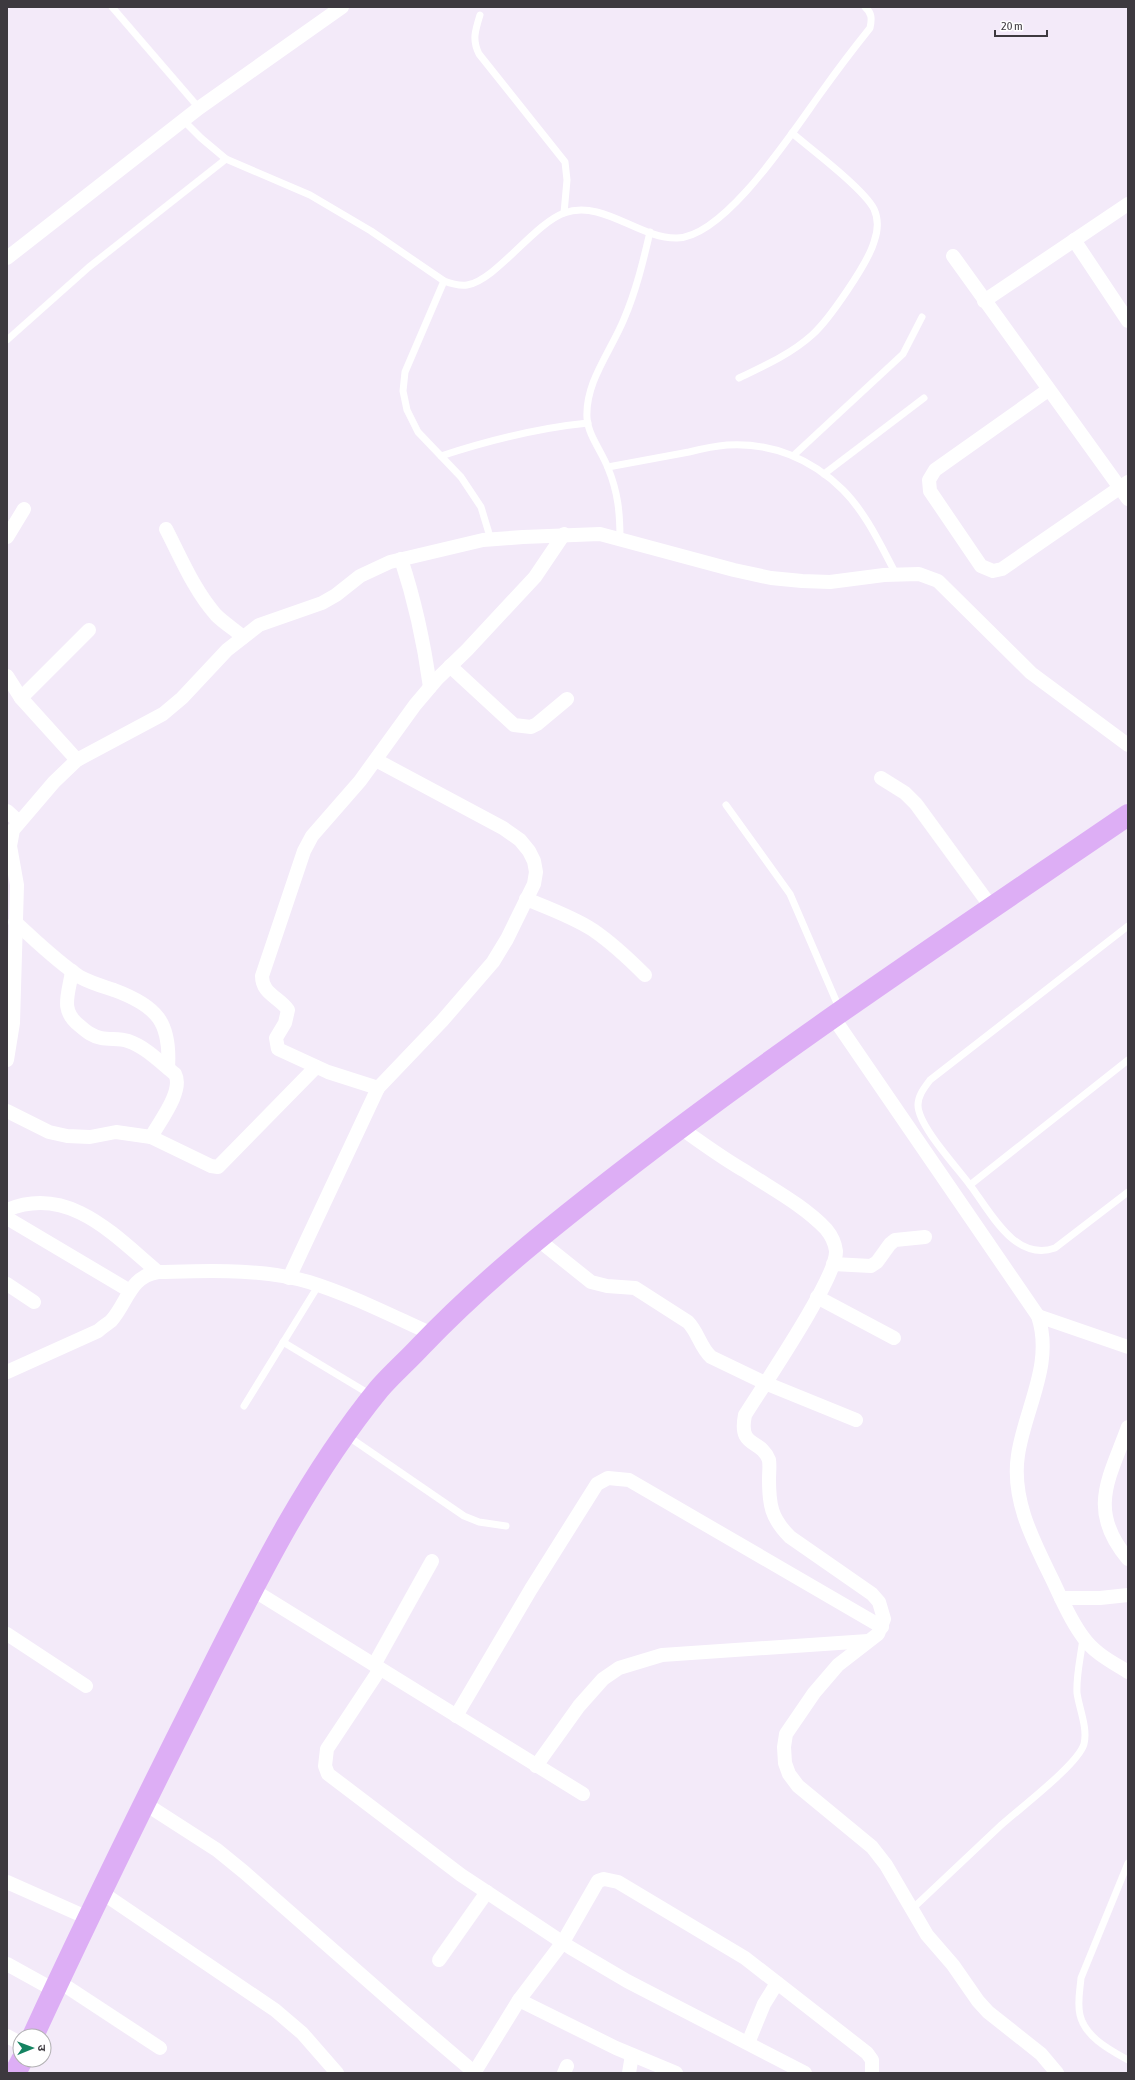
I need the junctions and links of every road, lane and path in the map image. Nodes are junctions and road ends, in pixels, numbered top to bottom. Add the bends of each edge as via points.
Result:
1 (112, 7) edge
2 (342, 7) edge
3 (865, 7) edge
4 (480, 15) dead end
5 (199, 108) junction
6 (183, 120) junction
7 (792, 133) junction
8 (226, 159) junction
9 (1128, 204) edge
10 (564, 213) junction
11 (650, 232) junction
12 (1074, 240) junction
13 (953, 256) dead end
14 (7, 258) edge
15 (444, 281) junction
16 (984, 301) junction
17 (1125, 312) edge
18 (922, 317) dead end
19 (7, 340) edge
20 (740, 378) dead end
21 (1048, 390) junction
22 (924, 398) dead end
23 (588, 423) junction
24 (794, 455) junction
25 (441, 456) junction
26 (608, 467) junction
27 (824, 474) junction
28 (1124, 485) edge
29 (1128, 499) edge
30 (24, 509) dead end
31 (166, 528) dead end
32 (564, 534) junction
33 (7, 537) edge
34 (620, 539) junction
35 (491, 540) junction
36 (401, 559) junction
37 (896, 574) junction
38 (89, 630) dead end
39 (243, 636) junction
40 (450, 666) junction
41 (7, 676) edge
42 (430, 687) junction
43 (21, 698) junction
44 (567, 699) dead end
45 (1128, 745) edge
46 (78, 760) junction
47 (376, 760) junction
48 (882, 778) dead end
49 (726, 805) dead end
50 (7, 811) edge
51 (1128, 815) edge
52 (19, 822) junction
53 (526, 899) junction
54 (992, 908) junction
55 (15, 922) junction
56 (1128, 926) edge
57 (72, 971) junction
58 (645, 975) dead end
59 (836, 1014) junction
60 (7, 1060) edge
61 (1128, 1060) edge
62 (168, 1068) junction
63 (316, 1068) junction
64 (378, 1088) junction
65 (7, 1111) edge
66 (679, 1127) junction
67 (151, 1137) junction
68 (970, 1185) junction
69 (1128, 1192) edge
70 (7, 1210) edge
71 (7, 1218) edge
72 (926, 1237) dead end
73 (536, 1238) junction
74 (833, 1264) junction
75 (158, 1272) junction
76 (289, 1278) junction
77 (7, 1284) edge
78 (318, 1286) junction
79 (130, 1291) junction
80 (818, 1297) junction
81 (34, 1302) dead end
82 (1038, 1316) junction
83 (432, 1334) junction
84 (894, 1338) dead end
85 (284, 1342) junction
86 (1128, 1347) edge
87 (7, 1372) edge
88 (765, 1383) junction
89 (374, 1397) junction
90 (244, 1406) dead end
91 (856, 1420) dead end
92 (1128, 1426) edge
93 (346, 1435) junction
94 (506, 1526) dead end
95 (1128, 1559) edge
96 (432, 1561) dead end
97 (253, 1590) junction
98 (1128, 1595) edge
99 (1061, 1598) junction
100 (882, 1627) junction
101 (7, 1634) edge
102 (1084, 1638) junction
103 (869, 1641) junction
104 (377, 1667) junction
105 (1128, 1672) edge
106 (86, 1686) dead end
107 (456, 1716) junction
108 (536, 1766) junction
109 (583, 1794) dead end
110 (144, 1803) junction
111 (1128, 1863) edge
112 (7, 1882) edge
113 (101, 1892) junction
114 (487, 1892) junction
115 (911, 1910) junction
116 (88, 1918) junction
117 (563, 1942) junction
118 (439, 1960) dead end
119 (7, 1964) edge
120 (778, 1983) junction
121 (56, 1985) junction
122 (519, 2000) junction
123 (37, 2028) edge
124 (748, 2042) junction
125 (160, 2048) dead end
126 (632, 2055) junction
127 (1128, 2060) edge
128 (337, 2073) edge
129 (475, 2073) edge
130 (629, 2073) edge
131 (676, 2073) edge
132 (805, 2073) edge
133 (872, 2073) edge
134 (1057, 2073) edge

1 - 5 lane
2 - 5 street
3 - 7 lane via 870,11 872,19 870,28
4 - 10 lane via 473,36 479,54 565,162 567,175
5 - 6 street
6 - 8 lane
6 - 14 street
7 - 11 lane via 756,180 718,219 703,230 678,238
7 - 20 lane via 864,195 877,216 877,229 868,256 831,313 813,334 782,356
8 - 15 lane via 310,195 371,231 430,274
8 - 19 lane via 89,267
9 - 12 street
10 - 11 lane via 592,212
10 - 15 lane via 549,221 477,281 468,285 456,285
11 - 23 lane via 635,292 595,377 589,399
12 - 16 street
12 - 17 street
13 - 16 street
15 - 25 lane via 405,372 403,391 407,410 418,432
16 - 21 street
18 - 24 lane via 903,354
21 - 28 street
21 - 28 street via 935,470 929,480 930,491 981,566 993,571 1002,569
22 - 27 lane
23 - 25 lane via 521,433
23 - 26 lane
24 - 26 lane via 747,444 726,445
24 - 27 lane
25 - 35 lane via 461,477 481,507
26 - 34 lane via 618,497
27 - 37 lane via 843,490 861,513
28 - 29 street
30 - 33 street
31 - 39 street via 196,588 217,616
32 - 34 street via 600,534
32 - 35 street
32 - 40 street via 534,577
34 - 37 street via 697,562 771,578 830,582
35 - 36 street
36 - 39 street via 366,572 336,595 322,602 259,625
36 - 42 street via 415,601
37 - 45 street via 919,574 938,581 1031,673
38 - 43 street
39 - 46 street via 163,714
40 - 42 street
40 - 44 street via 514,725 531,727
41 - 43 street
42 - 47 street
43 - 46 street
46 - 52 street via 54,782
47 - 53 street via 503,828 520,840 534,861 536,872 534,884
47 - 63 street via 309,841 262,976 265,989 288,1010 285,1023 276,1038 278,1048
48 - 54 street via 905,793 916,804
49 - 59 lane via 790,894
50 - 52 street
51 - 54 highway
52 - 55 street via 13,830 10,846 17,885
53 - 58 street via 592,930
53 - 64 street via 493,962 442,1021
54 - 59 highway
55 - 57 street
55 - 60 street via 13,1023
56 - 68 lane via 930,1080 922,1091 918,1103 919,1115
57 - 62 street via 93,984 146,1004 166,1030
57 - 62 street via 66,1007 72,1020 90,1034 102,1038 121,1038 138,1045
59 - 66 highway
59 - 82 street
61 - 68 lane
62 - 67 street via 178,1079 177,1089
63 - 64 street
63 - 67 street via 218,1167
64 - 76 street
65 - 67 street via 49,1132 67,1136 90,1137 116,1132
66 - 73 highway
66 - 74 street via 785,1196 826,1230 834,1242 836,1252
68 - 69 lane via 1011,1239 1033,1251 1055,1248
70 - 75 street via 31,1203 65,1206 82,1212 99,1222
71 - 79 street
72 - 74 street via 895,1240 871,1266
73 - 83 highway
73 - 88 street via 591,1282 635,1288 644,1292 693,1327 702,1346 711,1357
74 - 80 street
75 - 76 street via 234,1272
75 - 79 street via 136,1281
76 - 78 street
77 - 81 street
78 - 83 street
78 - 85 lane
79 - 87 street via 110,1321 98,1330
80 - 84 street
80 - 88 street
82 - 86 street
82 - 99 street via 1044,1352 1018,1456 1018,1493 1023,1514
83 - 89 highway
85 - 89 lane
85 - 90 lane
88 - 91 street
88 - 100 street via 745,1415 744,1432 748,1440 769,1460 769,1502 774,1518 790,1537 872,1594 883,1611
89 - 93 highway
92 - 95 street via 1106,1487 1104,1511 1111,1536
93 - 94 lane via 464,1516 479,1522
93 - 97 highway via 304,1496
96 - 104 street
97 - 104 street
97 - 110 highway
98 - 99 street
99 - 102 street
100 - 103 street
100 - 107 street via 629,1480 608,1478 597,1484
101 - 106 street
102 - 105 street via 1100,1655
102 - 115 lane via 1077,1692 1084,1733 1081,1751 1069,1765
103 - 108 street via 662,1655 619,1668 603,1678 579,1706
103 - 115 street via 838,1666 814,1693 786,1734 785,1763 798,1786 872,1847 886,1865
104 - 107 street
104 - 114 street via 327,1749 325,1766 328,1774
107 - 108 street
108 - 109 street
110 - 113 highway
110 - 129 street via 217,1850 244,1872
111 - 127 lane via 1081,1978 1079,1997 1080,2015 1085,2027 1100,2043
112 - 116 street
113 - 116 highway
113 - 128 street via 275,2010 302,2033
114 - 117 street
114 - 118 street
115 - 134 street via 927,1935 945,1954 988,2012 1041,2054
116 - 121 highway
117 - 120 street via 598,1881 610,1880 618,1882 745,1958
117 - 122 street
117 - 124 street via 627,1981
119 - 121 street
120 - 124 street via 764,2004
120 - 133 street via 867,2053 872,2060
121 - 123 highway
121 - 125 street
122 - 126 street
122 - 129 street
124 - 132 street
126 - 130 street
126 - 131 street

